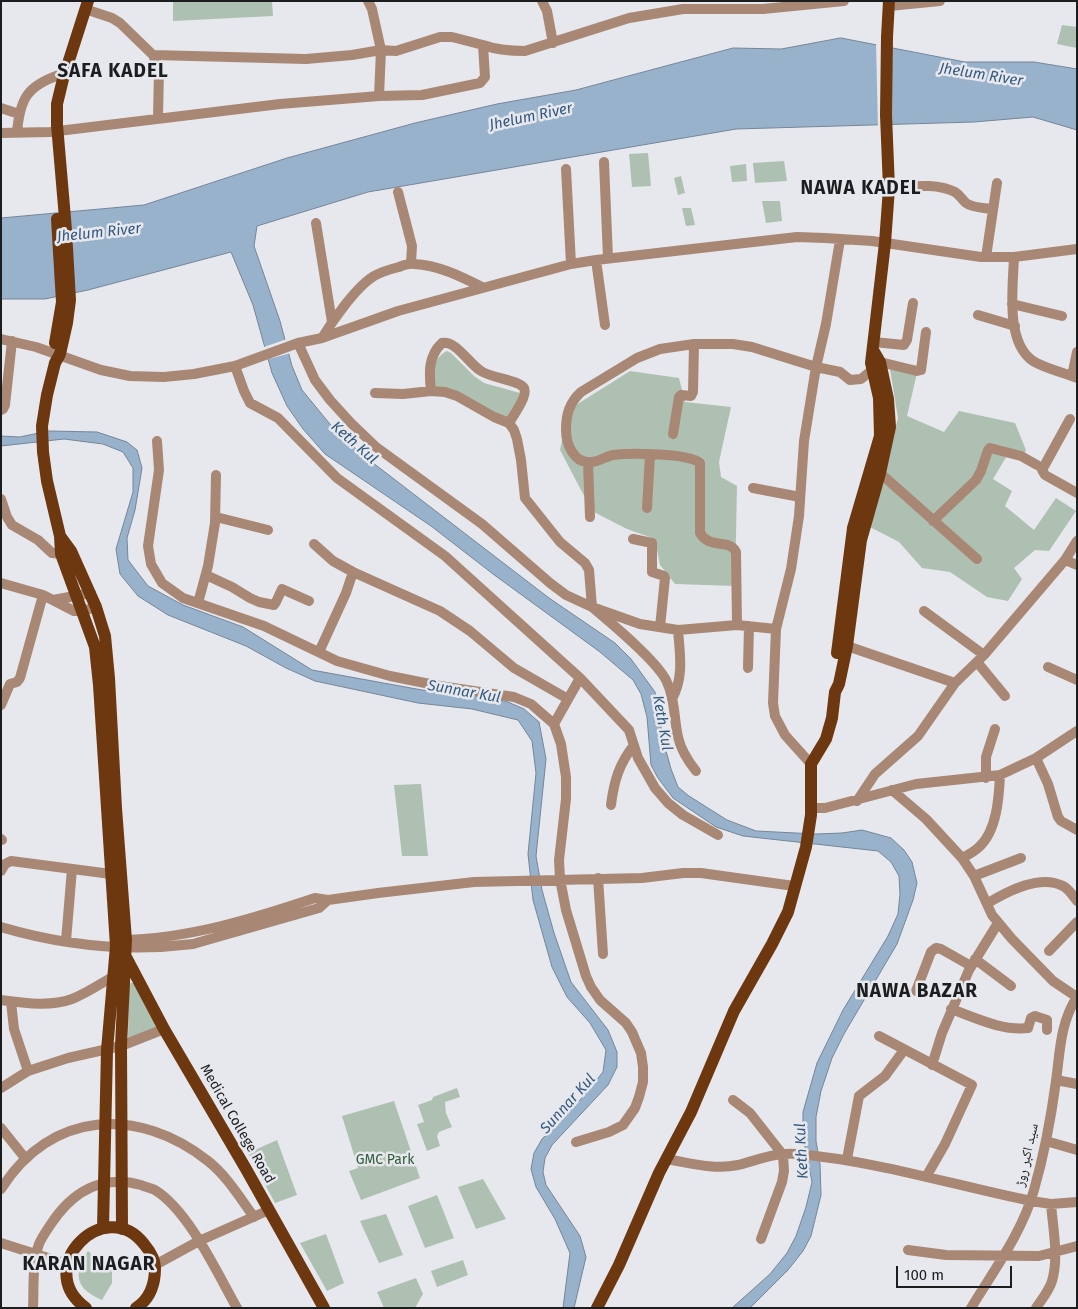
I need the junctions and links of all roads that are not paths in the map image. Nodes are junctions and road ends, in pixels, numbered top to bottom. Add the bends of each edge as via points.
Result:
1 (368, 1) edge
2 (542, 1) edge
3 (844, 1) edge
4 (940, 1) edge
5 (85, 4) edge
6 (889, 4) edge
7 (682, 5) edge
8 (553, 43) junction
9 (483, 45) junction
10 (381, 50) junction
11 (153, 55) junction
12 (59, 75) junction
13 (379, 96) junction
14 (1, 108) edge
15 (19, 114) junction
16 (158, 118) junction
17 (1, 132) edge
18 (17, 132) junction
19 (54, 132) junction
20 (604, 162) dead end
21 (566, 169) dead end
22 (997, 183) dead end
23 (889, 188) junction
24 (398, 192) dead end
25 (993, 209) junction
26 (316, 223) dead end
27 (840, 240) junction
28 (885, 243) junction
29 (1077, 249) edge
30 (986, 257) junction
31 (1014, 257) junction
32 (608, 258) junction
33 (596, 260) junction
34 (411, 263) junction
35 (571, 264) junction
36 (482, 287) junction
37 (913, 303) dead end
38 (1012, 304) junction
39 (978, 315) dead end
40 (1062, 316) dead end
41 (332, 322) junction
42 (605, 325) dead end
43 (1014, 326) junction
44 (926, 332) dead end
45 (322, 338) junction
46 (1, 339) edge
47 (12, 341) junction
48 (294, 344) junction
49 (694, 344) junction
50 (873, 346) junction
51 (1077, 352) edge
52 (56, 357) junction
53 (235, 366) junction
54 (876, 366) junction
55 (816, 367) junction
56 (1075, 377) edge
57 (431, 391) junction
58 (375, 393) dead end
59 (1, 410) edge
60 (1070, 419) dead end
61 (509, 423) junction
62 (673, 434) dead end
63 (157, 442) dead end
64 (650, 455) junction
65 (588, 462) junction
66 (1038, 465) dead end
67 (880, 473) junction
68 (216, 475) dead end
69 (752, 488) dead end
70 (1077, 493) edge
71 (800, 498) junction
72 (1, 499) edge
73 (647, 508) dead end
74 (216, 517) junction
75 (590, 517) dead end
76 (933, 521) junction
77 (268, 530) dead end
78 (60, 536) junction
79 (633, 539) dead end
80 (1077, 541) edge
81 (314, 544) dead end
82 (61, 554) junction
83 (977, 559) dead end
84 (1065, 560) junction
85 (1077, 564) edge
86 (353, 572) junction
87 (206, 575) junction
88 (1, 583) edge
89 (91, 593) junction
90 (43, 595) junction
91 (76, 596) junction
92 (53, 600) junction
93 (310, 601) dead end
94 (198, 603) junction
95 (96, 607) junction
96 (592, 607) junction
97 (83, 611) junction
98 (924, 611) dead end
99 (737, 625) junction
100 (749, 626) junction
101 (660, 627) junction
102 (776, 629) junction
103 (678, 630) junction
104 (847, 646) junction
105 (320, 652) junction
106 (980, 658) junction
107 (1048, 667) dead end
108 (748, 668) dead end
109 (580, 678) junction
110 (1077, 680) edge
111 (955, 684) junction
112 (836, 692) junction
113 (1005, 696) dead end
114 (568, 699) junction
115 (672, 699) junction
116 (1, 705) edge
117 (554, 724) junction
118 (995, 729) dead end
119 (1077, 731) edge
120 (634, 745) junction
121 (1036, 758) junction
122 (811, 764) junction
123 (696, 771) dead end
124 (1000, 775) junction
125 (986, 778) junction
126 (892, 790) junction
127 (857, 801) junction
128 (611, 805) dead end
129 (812, 812) junction
130 (1077, 830) edge
131 (718, 834) dead end
132 (962, 858) junction
133 (1021, 858) dead end
134 (72, 869) junction
135 (1, 871) edge
136 (111, 874) junction
137 (974, 876) junction
138 (598, 878) junction
139 (555, 879) junction
140 (794, 886) junction
141 (1077, 901) edge
142 (988, 903) junction
143 (1077, 922) edge
144 (998, 923) junction
145 (1, 927) edge
146 (66, 941) junction
147 (122, 946) junction
148 (1049, 951) dead end
149 (603, 954) dead end
150 (973, 963) junction
151 (114, 976) junction
152 (1011, 986) dead end
153 (916, 991) dead end
154 (1077, 997) edge
155 (6, 1001) edge
156 (952, 1009) junction
157 (164, 1029) junction
158 (1047, 1030) dead end
159 (879, 1036) dead end
160 (121, 1046) junction
161 (107, 1050) junction
162 (904, 1050) junction
163 (932, 1065) junction
164 (28, 1071) junction
165 (1056, 1080) junction
166 (1077, 1084) edge
167 (1, 1088) edge
168 (732, 1100) dead end
169 (121, 1123) junction
170 (105, 1124) junction
171 (1, 1128) edge
172 (1046, 1141) junction
173 (576, 1142) dead end
174 (1077, 1150) edge
175 (784, 1155) junction
176 (25, 1158) junction
177 (666, 1159) junction
178 (842, 1159) junction
179 (926, 1177) junction
180 (105, 1182) junction
181 (121, 1182) junction
182 (1, 1189) edge
183 (1031, 1201) junction
184 (1077, 1202) edge
185 (1051, 1204) junction
186 (269, 1210) junction
187 (254, 1217) junction
188 (104, 1228) junction
189 (122, 1229) junction
190 (761, 1239) dead end
191 (199, 1241) junction
192 (1, 1243) edge
193 (1077, 1246) edge
194 (908, 1250) dead end
195 (1054, 1253) junction
196 (36, 1254) junction
197 (1003, 1255) junction
198 (67, 1264) junction
199 (155, 1265) junction
200 (80, 1306) edge
201 (141, 1307) edge
202 (33, 1308) edge
203 (237, 1308) edge
204 (324, 1308) edge
205 (597, 1308) edge
206 (971, 1308) edge
207 (1036, 1308) edge

1 - 10 street
2 - 8 street
3 - 7 street via 763,9
4 - 6 street
5 - 11 street via 120,23
5 - 12 main road
5 - 19 main road via 59,95
6 - 23 main road via 886,115
7 - 8 street
8 - 9 street via 507,51
9 - 10 street via 452,37 396,51
9 - 13 street via 483,82 422,95
10 - 11 street via 306,59
10 - 13 street
11 - 16 street via 160,69
12 - 15 street via 34,87
12 - 19 main road via 53,98
13 - 16 street
14 - 15 street
15 - 18 street
16 - 19 street
17 - 18 street
18 - 19 street
19 - 52 main road via 66,301
20 - 32 street
21 - 35 street
22 - 25 street
23 - 25 street via 938,187 956,192 971,206
23 - 28 main road
24 - 34 street via 412,246
25 - 30 street
26 - 41 street
27 - 28 street
27 - 32 street via 798,237
27 - 55 street
28 - 30 street
28 - 50 main road
29 - 31 street
30 - 31 street
31 - 38 street
32 - 33 street
33 - 35 street
33 - 42 street
34 - 36 street via 454,273
34 - 41 street via 374,276
35 - 36 street
36 - 45 street via 398,311
37 - 50 street via 904,345
38 - 40 street
38 - 43 street
39 - 43 street
41 - 45 street
43 - 56 street via 1023,350 1032,360
44 - 54 street via 922,370
45 - 48 street
46 - 47 street
47 - 52 street
47 - 59 street via 5,405
48 - 53 street
48 - 96 street via 325,393 376,448 482,524 550,584
49 - 55 street via 752,347
49 - 62 street via 693,392 691,396 679,397
49 - 65 street via 660,349 637,358 574,399 569,408 566,436 576,457
50 - 54 main road via 871,363
51 - 56 street
52 - 53 street via 130,376 164,377
52 - 78 main road via 42,426 47,481
53 - 109 street via 250,403 278,418 337,478 445,556
54 - 55 street via 861,379 850,380 840,372
54 - 67 main road via 888,399 890,427
54 - 112 main road via 880,436 853,528 833,684
55 - 71 street via 804,441
57 - 58 street
57 - 61 street via 457,396
57 - 61 street via 429,370 434,353 442,343 451,343 478,370 523,388 524,398
60 - 70 street via 1042,470 1045,475
61 - 96 street via 517,439 525,498 560,542 589,570
63 - 94 street via 159,470 148,546 151,564 162,583 183,598
64 - 65 street via 610,455
64 - 73 street
64 - 99 street via 686,457 700,463 700,533 707,541 731,546 736,552
65 - 75 street
66 - 76 street via 1021,456 990,448 976,480
67 - 76 street
67 - 104 main road via 861,540
68 - 74 street
69 - 71 street
71 - 102 street via 791,569
72 - 82 street via 12,525 38,540 52,553
74 - 77 street
74 - 87 street
76 - 83 street
78 - 82 main road
78 - 89 main road
79 - 101 street via 652,543 652,572 665,578
80 - 84 street
81 - 86 street via 333,561
82 - 91 main road
84 - 85 street
84 - 106 street
86 - 105 street
86 - 114 street via 440,610 514,668
87 - 93 street via 259,602 274,605 282,589
87 - 94 street
88 - 90 street
89 - 91 street
89 - 95 main road
90 - 92 street
90 - 116 street via 20,678 10,684
91 - 92 street
91 - 97 main road
92 - 97 street via 74,611
94 - 105 street via 264,626
95 - 97 street
95 - 147 main road via 104,636 109,678
96 - 101 street via 640,624
96 - 115 street via 652,662 666,680
97 - 136 main road via 95,647
98 - 106 street
99 - 100 street
99 - 103 street
100 - 102 street
100 - 108 street
101 - 103 street
102 - 122 street via 775,716 785,735
103 - 115 street via 681,672
104 - 111 street
104 - 112 main road
105 - 117 street via 337,661 390,676 514,697 530,704
106 - 111 street
106 - 113 street
107 - 110 street
109 - 114 street
109 - 120 street via 623,722
111 - 127 street via 918,736 875,774
112 - 122 main road via 826,740
114 - 117 street
115 - 123 street via 678,738
117 - 139 street via 566,776
118 - 125 street via 986,756
119 - 121 street
120 - 128 street via 621,763
120 - 131 street via 645,772 668,803 698,825
121 - 124 street
121 - 130 street via 1058,817
122 - 129 main road
124 - 125 street
124 - 132 street via 996,813 986,839
125 - 126 street via 916,784
126 - 127 street
126 - 132 street
127 - 129 street
129 - 140 main road
132 - 137 street
133 - 137 street
134 - 135 street via 11,861
134 - 136 street
134 - 146 street
136 - 147 main road
137 - 142 street
138 - 139 street
138 - 140 street via 701,873
138 - 149 street
139 - 147 street via 474,882 328,900 315,898 248,920
139 - 173 street via 591,987 632,1032 643,1067 639,1097 623,1125
140 - 177 main road via 788,912 734,1011 691,1112
141 - 142 street via 1063,886 1041,883 1023,886
142 - 144 street
143 - 148 street
144 - 150 street
144 - 154 street via 1053,981
145 - 146 street
146 - 147 street
147 - 151 main road
147 - 157 main road, Medical College Road
147 - 160 main road
150 - 152 street
150 - 153 street via 934,949
150 - 156 street
151 - 155 street via 82,995 58,1003
151 - 161 main road
154 - 165 street, سید اکبر روڑ via 1065,1020
155 - 164 street
156 - 158 street via 1010,1027 1028,1028 1035,1016 1047,1020
156 - 163 street
157 - 160 street
157 - 186 main road, Medical College Road
159 - 162 street
160 - 161 street
160 - 169 main road
161 - 164 street
161 - 170 main road
162 - 163 street
162 - 178 street via 885,1076 859,1096
163 - 179 street via 972,1085
164 - 167 street
165 - 166 street
165 - 172 street, سید اکبر روڑ
168 - 175 street via 750,1113
169 - 170 street
169 - 181 main road
169 - 187 street via 146,1129 193,1150 225,1178
170 - 176 street via 64,1132
170 - 180 main road
171 - 176 street
172 - 174 street
172 - 183 street, سید اکبر روڑ
175 - 177 street via 765,1156 737,1165 708,1167
175 - 178 street
175 - 190 street via 782,1182
176 - 182 street
177 - 205 main road
178 - 179 street
179 - 183 street
180 - 181 street
180 - 188 main road
180 - 196 street via 86,1189 58,1212
181 - 189 main road
181 - 191 street via 154,1190 173,1206
183 - 185 street
183 - 197 street, سید اکبر روڑ via 1019,1230
184 - 185 street
185 - 195 street
186 - 187 street
186 - 204 main road, Medical College Road
187 - 191 street
188 - 189 main road
188 - 198 main road via 78,1241
189 - 199 main road via 142,1240
191 - 199 street
191 - 203 street
192 - 196 street
193 - 195 street
194 - 197 street via 946,1255
195 - 197 street
195 - 207 street via 1052,1282
196 - 198 street
196 - 202 street
197 - 206 street, سید اکبر روڑ
198 - 200 main road via 67,1279
199 - 201 main road via 154,1283

